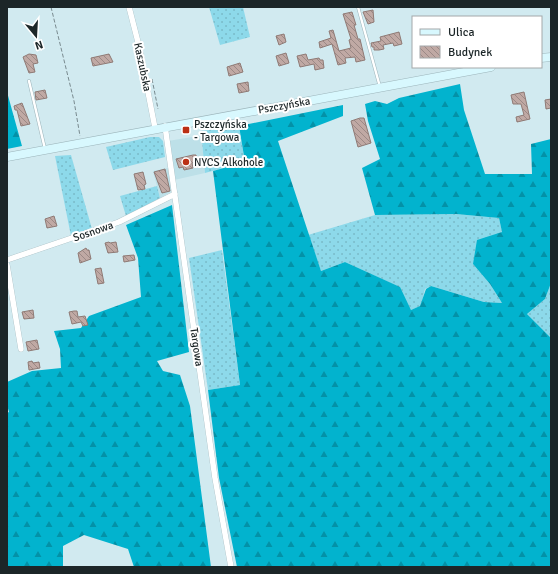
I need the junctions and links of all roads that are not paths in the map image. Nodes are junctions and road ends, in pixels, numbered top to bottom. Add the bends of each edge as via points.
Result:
1 (129, 7) edge
2 (358, 7) edge
3 (485, 68) edge
4 (29, 81) dead end
5 (380, 87) junction
6 (165, 126) junction
7 (155, 128) junction
8 (45, 149) junction
9 (7, 157) edge
10 (175, 194) junction
11 (7, 260) edge
12 (7, 266) edge
13 (21, 349) dead end
14 (231, 567) edge

1 - 7 street, Kaszubska
2 - 5 lane
3 - 5 main road, Pszczyńska
4 - 8 lane
5 - 6 main road, Pszczyńska
6 - 7 main road, Pszczyńska
6 - 10 street, Targowa
7 - 8 main road, Pszczyńska
8 - 9 main road, Pszczyńska
10 - 11 street, Sosnowa via 119,222
10 - 14 street, Targowa via 215,478
12 - 13 street

